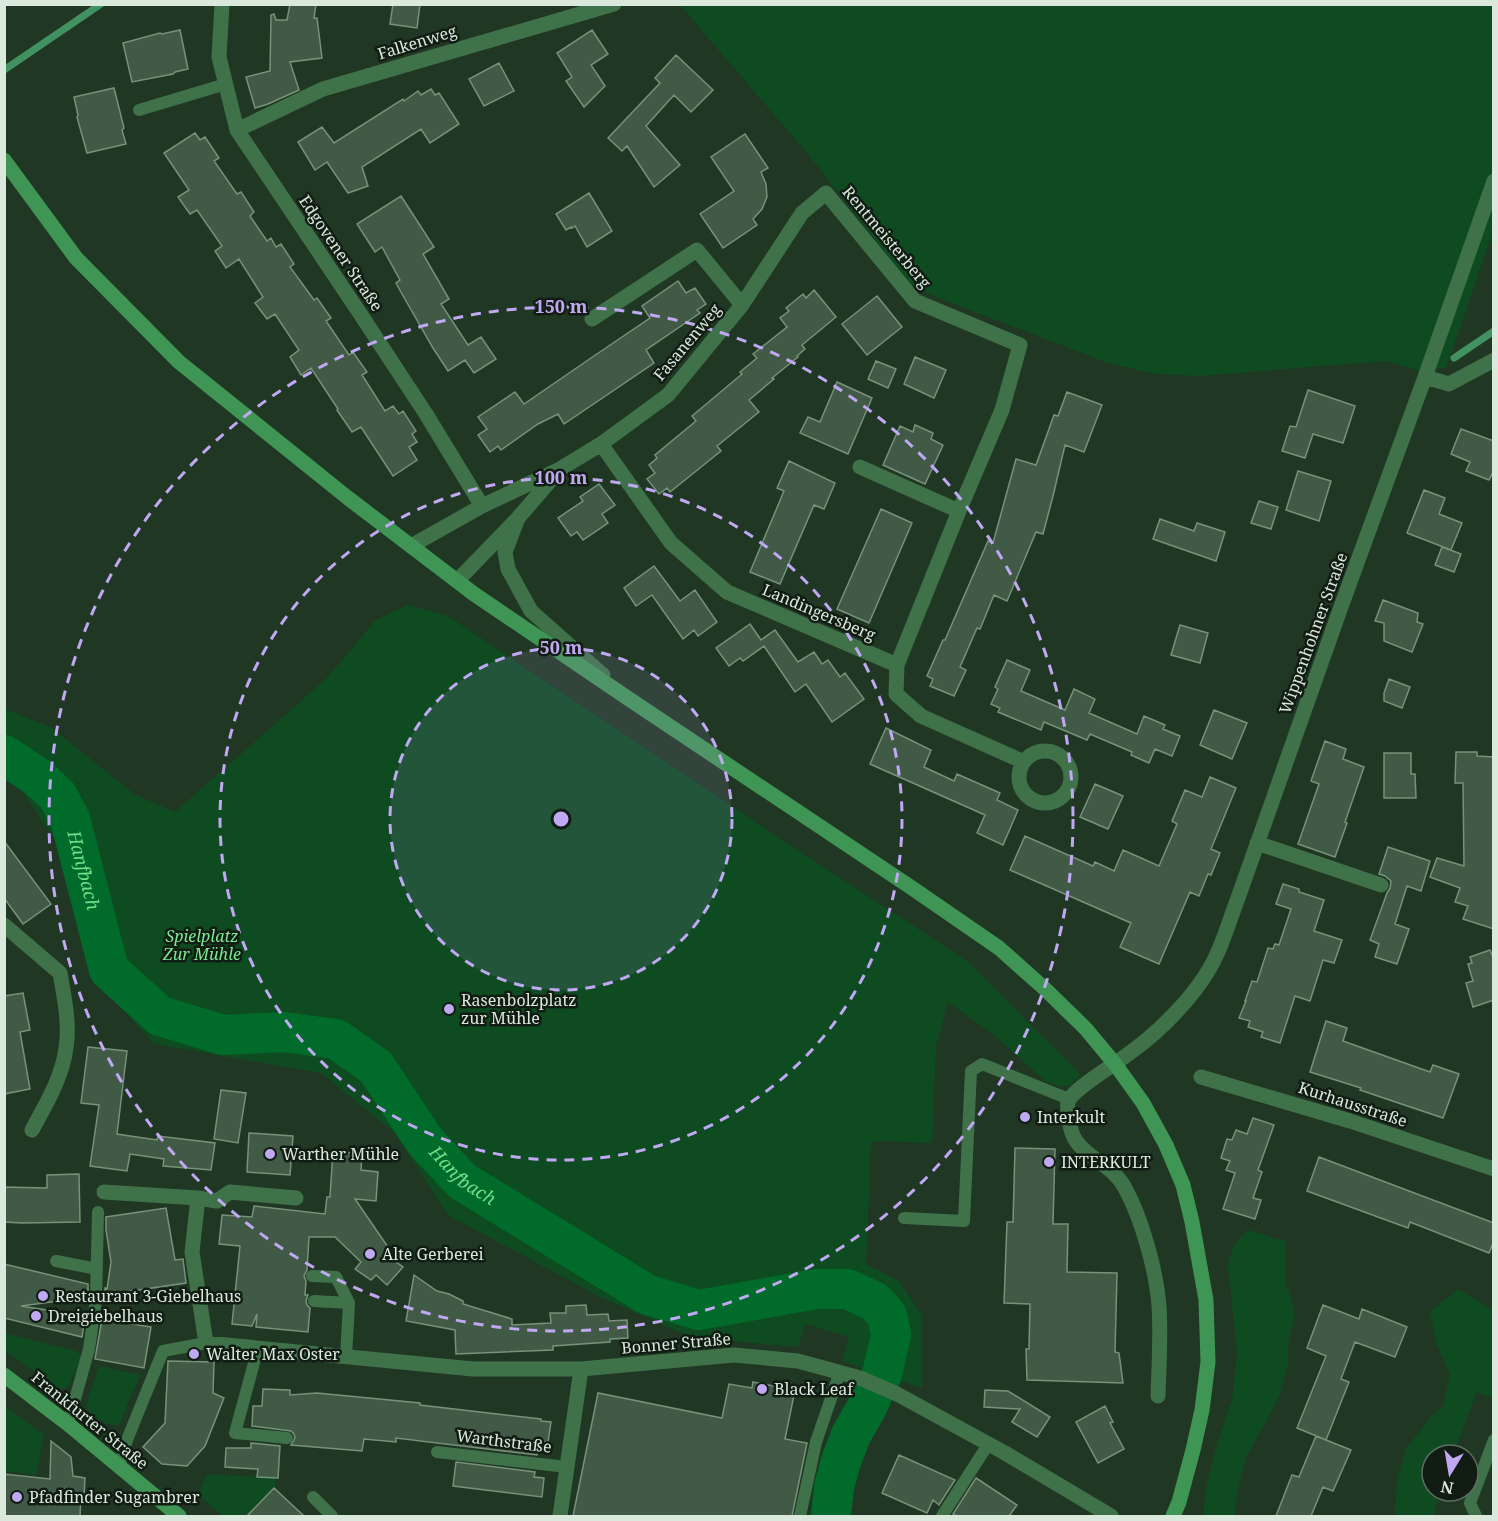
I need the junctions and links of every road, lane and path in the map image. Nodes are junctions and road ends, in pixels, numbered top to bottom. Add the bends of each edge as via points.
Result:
1 (222, 4) edge
2 (614, 4) edge
3 (226, 84) junction
4 (139, 110) dead end
5 (237, 130) junction
6 (4, 160) edge
7 (1494, 181) edge
8 (826, 193) joint
9 (742, 305) junction
10 (592, 319) dead end
11 (1494, 360) edge
12 (1425, 377) junction
13 (601, 444) junction
14 (860, 467) dead end
15 (560, 469) junction
16 (482, 506) junction
17 (959, 511) junction
18 (518, 518) junction
19 (411, 546) junction
20 (457, 581) junction
21 (897, 665) junction
22 (629, 699) junction
23 (1024, 762) dead end
24 (1257, 843) junction
25 (1381, 885) dead end
26 (4, 925) edge
27 (1115, 1064) junction
28 (1201, 1077) dead end
29 (1069, 1099) junction
30 (32, 1130) dead end
31 (1494, 1169) edge
32 (104, 1192) dead end
33 (198, 1198) junction
34 (296, 1198) dead end
35 (98, 1212) dead end
36 (904, 1218) dead end
37 (56, 1261) dead end
38 (97, 1269) junction
39 (312, 1276) dead end
40 (314, 1301) dead end
41 (349, 1303) junction
42 (206, 1343) junction
43 (258, 1348) junction
44 (346, 1357) junction
45 (581, 1369) junction
46 (840, 1372) junction
47 (4, 1375) edge
48 (1158, 1396) dead end
49 (68, 1424) junction
50 (287, 1438) dead end
51 (1494, 1440) edge
52 (989, 1443) junction
53 (437, 1452) dead end
54 (119, 1466) junction
55 (567, 1467) junction
56 (313, 1497) dead end
57 (180, 1516) edge
58 (332, 1516) edge
59 (560, 1516) edge
60 (800, 1516) edge
61 (942, 1516) edge
62 (1111, 1516) edge
63 (1173, 1516) edge
64 (1476, 1516) edge

1 - 3 street, Edgovener Straße via 219,57
2 - 5 street, Falkenweg via 323,89
3 - 4 lane
3 - 5 street, Edgovener Straße
5 - 16 street, Edgovener Straße via 426,414
6 - 19 main road via 76,258 178,362
7 - 12 street, Wippenhohner Straße
8 - 9 street, Fasanenweg via 802,213
8 - 17 street, Rentmeisterberg via 915,301 1020,345 1002,411
9 - 10 street, Fasanenweg via 697,250
9 - 13 street, Fasanenweg via 668,395
11 - 12 street via 1449,384
12 - 24 street, Wippenhohner Straße
13 - 15 street, Fasanenweg
13 - 21 street, Landingersberg via 670,543 727,592
14 - 17 street
15 - 16 street, Fasanenweg
15 - 18 street, Fasanenweg
16 - 19 street, Fasanenweg
17 - 21 street
18 - 20 street, Fasanenweg
18 - 22 street, Fasanenweg via 505,552 508,569 531,611
19 - 20 main road
20 - 22 main road
21 - 23 street via 896,694 921,716
22 - 27 main road via 999,948 1086,1029
24 - 25 street
24 - 27 street, Wippenhohner Straße via 1211,965 1181,1006
26 - 30 street via 60,973 66,1011 66,1047 57,1083
27 - 29 street, Wippenhohner Straße
27 - 63 main road via 1143,1103 1183,1185 1206,1300 1208,1362 1202,1410
28 - 31 street, Kurhausstraße
29 - 36 lane via 982,1064 971,1071 964,1221
29 - 48 street via 1067,1110 1075,1140 1124,1186 1143,1234 1159,1304
32 - 33 street
33 - 34 street via 218,1201 231,1192
33 - 42 street via 192,1252
35 - 38 lane
37 - 38 lane
38 - 49 lane via 89,1349
39 - 41 lane via 336,1277
40 - 41 lane
41 - 44 lane
42 - 43 street, Bonner Straße
42 - 54 lane, Bonner Straße via 163,1351
43 - 44 street, Bonner Straße
43 - 50 lane via 235,1433
44 - 45 street, Bonner Straße via 473,1369
45 - 46 street, Bonner Straße via 734,1355 798,1361
45 - 55 street, Warthstraße
46 - 52 street, Bonner Straße via 897,1394
46 - 60 lane via 816,1442
47 - 49 main road, Frankfurter Straße
49 - 54 main road, Frankfurter Straße
51 - 64 lane via 1470,1503
52 - 61 lane
52 - 62 street, Bonner Straße
53 - 55 lane, Warthstraße
54 - 57 main road, Frankfurter Straße
55 - 59 street, Warthstraße
56 - 58 lane

